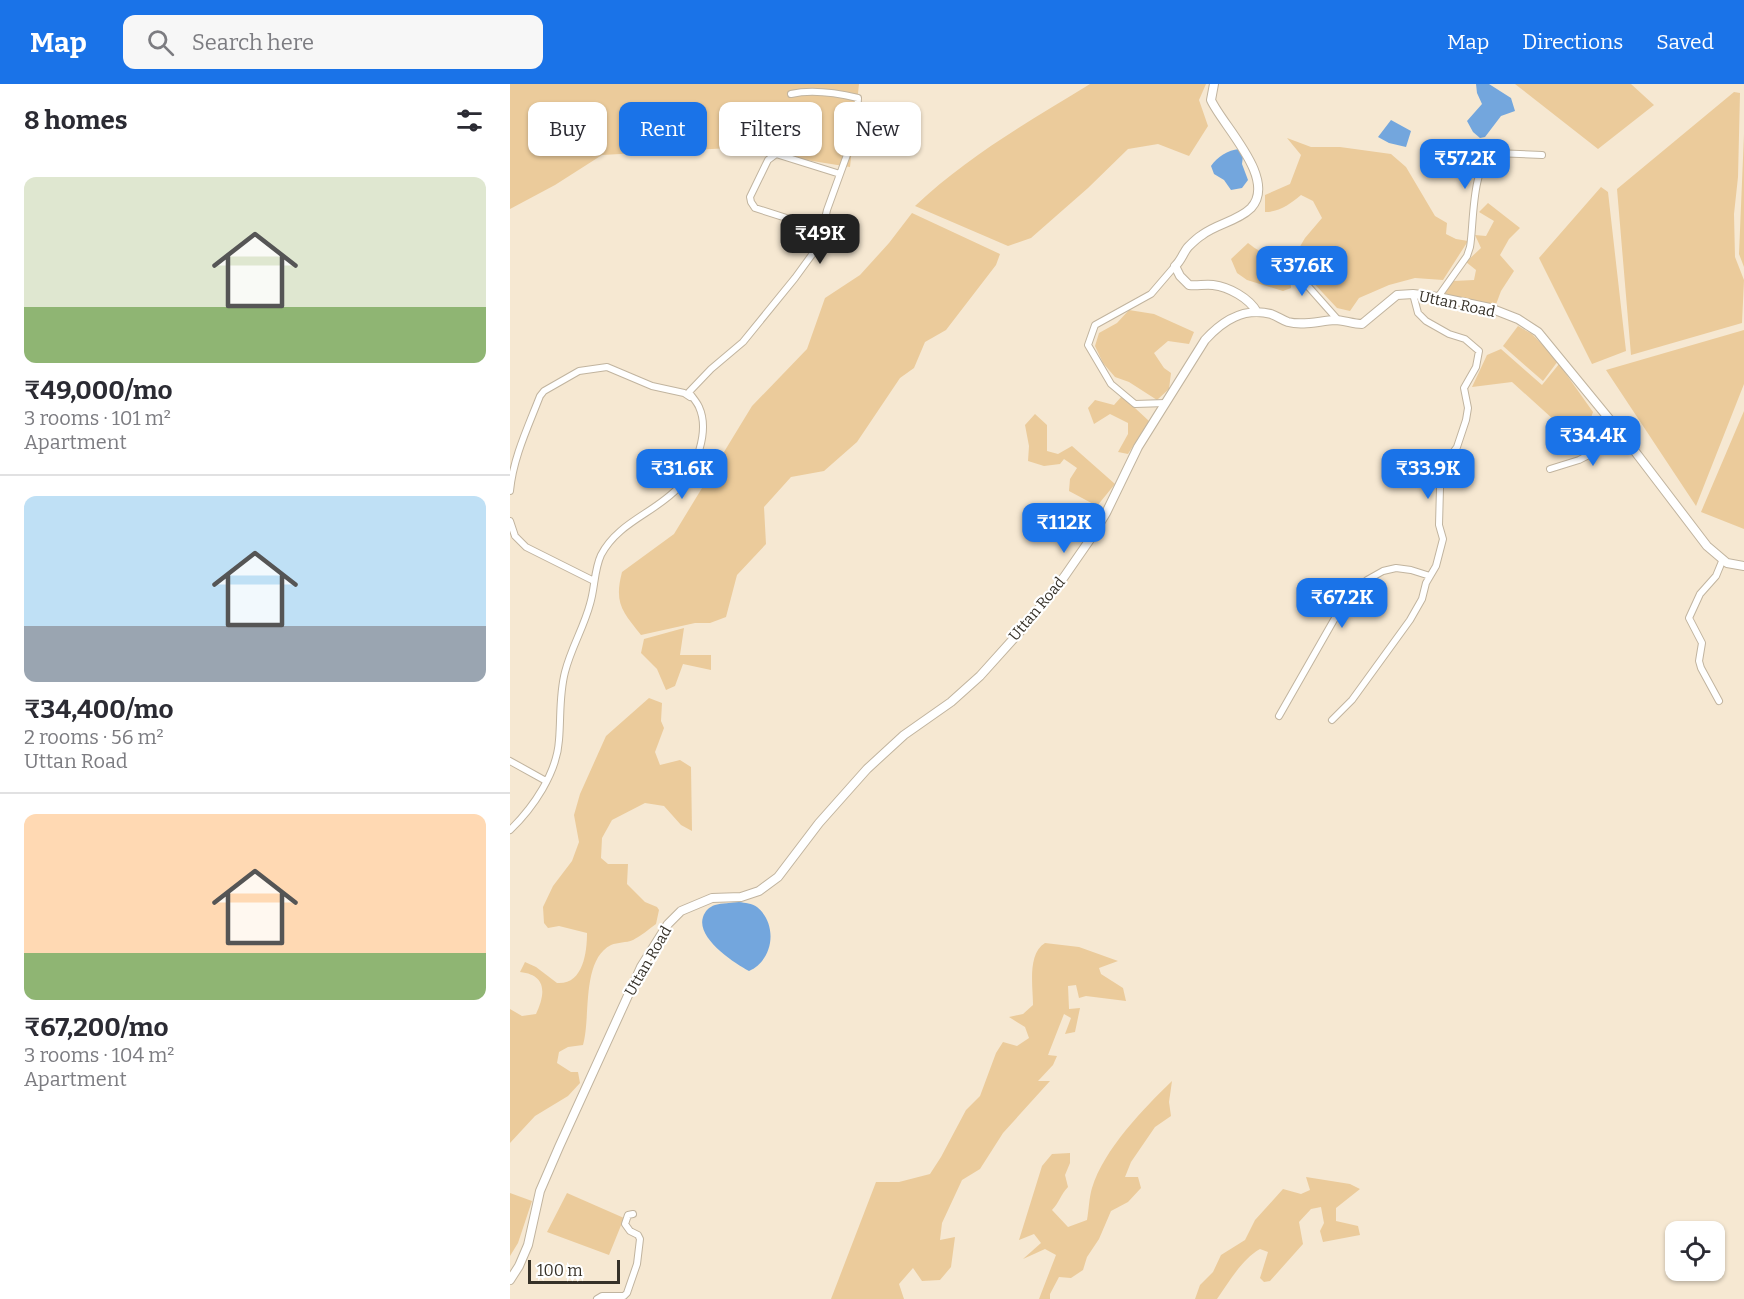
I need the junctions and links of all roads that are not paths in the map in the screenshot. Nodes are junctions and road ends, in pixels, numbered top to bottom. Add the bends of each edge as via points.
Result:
1 (1214, 84) edge
2 (791, 94) dead end
3 (1542, 155) dead end
4 (840, 174) junction
5 (824, 230) junction
6 (1283, 258) dead end
7 (1175, 266) junction
8 (1413, 294) junction
9 (1437, 297) junction
10 (1257, 312) junction
11 (1338, 320) junction
12 (695, 402) junction
13 (1166, 403) junction
14 (1624, 437) junction
15 (1550, 469) dead end
16 (510, 491) edge
17 (510, 521) edge
18 (1723, 559) junction
19 (1744, 566) edge
20 (1430, 576) junction
21 (594, 581) junction
22 (1719, 701) dead end
23 (1279, 716) dead end
24 (1332, 720) dead end
25 (510, 761) edge
26 (546, 782) junction
27 (510, 831) edge
28 (633, 1214) dead end
29 (510, 1280) edge
30 (597, 1299) edge

1 - 7 main road via 1214,108 1254,168 1258,191 1251,208 1204,233
2 - 4 street via 835,93 858,98 856,130
3 - 9 street via 1495,153 1486,160 1478,176 1467,256
4 - 5 street
4 - 5 street via 776,154 768,160 750,197 755,208
5 - 12 street via 812,256 743,342 689,392
6 - 11 street
7 - 10 main road via 1189,285 1224,288 1249,301
7 - 13 street via 1151,294 1095,325 1088,345 1111,384 1135,404
8 - 9 main road, Uttan Road
8 - 11 main road, Uttan Road via 1397,295 1362,324
8 - 20 street via 1418,313 1426,321 1465,339 1479,351 1476,367 1464,388 1466,420 1457,447 1446,462 1440,488 1439,525 1443,539
9 - 14 main road, Uttan Road via 1490,308 1538,332
10 - 11 main road, Uttan Road via 1287,322
10 - 13 main road, Uttan Road via 1239,314 1214,330
12 - 16 street via 684,393 652,386 607,367 579,371 540,396 511,476
12 - 21 street via 704,432 689,471 679,487 608,542
13 - 29 main road, Uttan Road via 1078,558 980,676 867,769 778,877 759,891 741,897 712,898 681,911 668,924 640,967 617,1015 540,1191 528,1245
14 - 15 street via 1580,460
14 - 18 main road, Uttan Road via 1707,546
17 - 21 street via 515,536 526,547
18 - 19 main road, Uttan Road
18 - 22 street via 1689,618 1702,643 1701,668
20 - 23 street via 1396,568 1383,571 1347,597
20 - 24 street via 1410,620 1352,700
21 - 26 street via 588,612 565,671 559,743
25 - 26 street
26 - 27 street
28 - 30 street via 628,1215 625,1224 640,1239 627,1293

